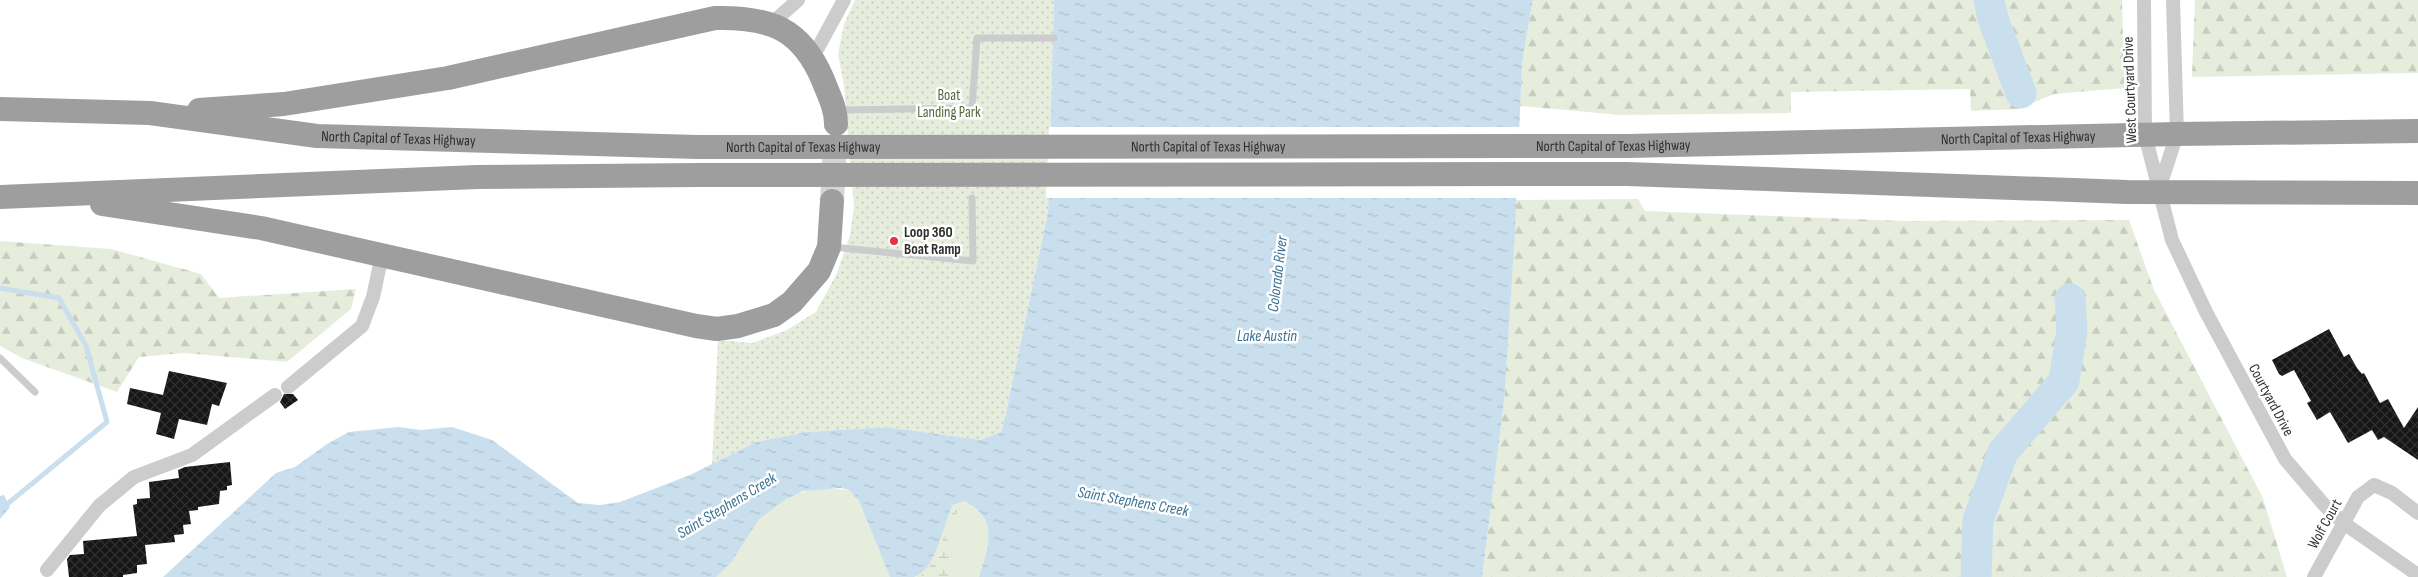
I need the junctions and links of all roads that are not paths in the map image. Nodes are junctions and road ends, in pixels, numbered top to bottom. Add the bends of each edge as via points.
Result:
1 (798, 0) edge
2 (844, 0) edge
3 (2144, 0) edge
4 (2173, 0) edge
5 (771, 24) junction
6 (1054, 38) dead end
7 (813, 58) junction
8 (0, 109) edge
9 (150, 113) junction
10 (836, 117) joint
11 (2418, 131) edge
12 (2177, 134) junction
13 (2145, 135) junction
14 (2158, 192) junction
15 (2418, 193) edge
16 (0, 196) edge
17 (46, 196) junction
18 (972, 198) dead end
19 (832, 201) tunnel mouth
20 (830, 247) junction
21 (382, 255) junction
22 (0, 358) edge
23 (288, 387) dead end
24 (35, 392) dead end
25 (275, 395) dead end
26 (2418, 513) edge
27 (2345, 524) junction
28 (47, 570) dead end
29 (2418, 575) edge
30 (2314, 577) edge

1 - 5 street
2 - 7 street
3 - 13 street, West Courtyard Drive
4 - 12 street
5 - 7 highway via 794,37
5 - 9 highway via 744,17 715,18 448,78 284,104
6 - 10 lane via 977,38 972,108
7 - 10 highway
8 - 9 highway, North Capital of Texas Highway
9 - 13 highway, North Capital of Texas Highway via 317,136 697,147 1627,146
11 - 12 highway, North Capital of Texas Highway
12 - 13 highway, North Capital of Texas Highway
12 - 14 street
13 - 14 street, West Courtyard Drive
14 - 15 highway, North Capital of Texas Highway
14 - 17 highway, North Capital of Texas Highway via 1627,174 697,175 477,178
14 - 27 street, Courtyard Drive via 2172,240 2206,312 2285,459
16 - 17 highway, North Capital of Texas Highway
17 - 21 highway via 261,228
18 - 20 lane via 973,261
19 - 20 highway
20 - 21 highway via 819,271 792,302 774,315 717,329
21 - 23 street via 373,297 362,326
22 - 24 lane
25 - 28 street via 192,455 134,477 99,506
26 - 27 street, Wolf Court via 2392,493 2374,486 2358,497
27 - 29 street, Courtyard Drive
27 - 30 street, Wolf Court

